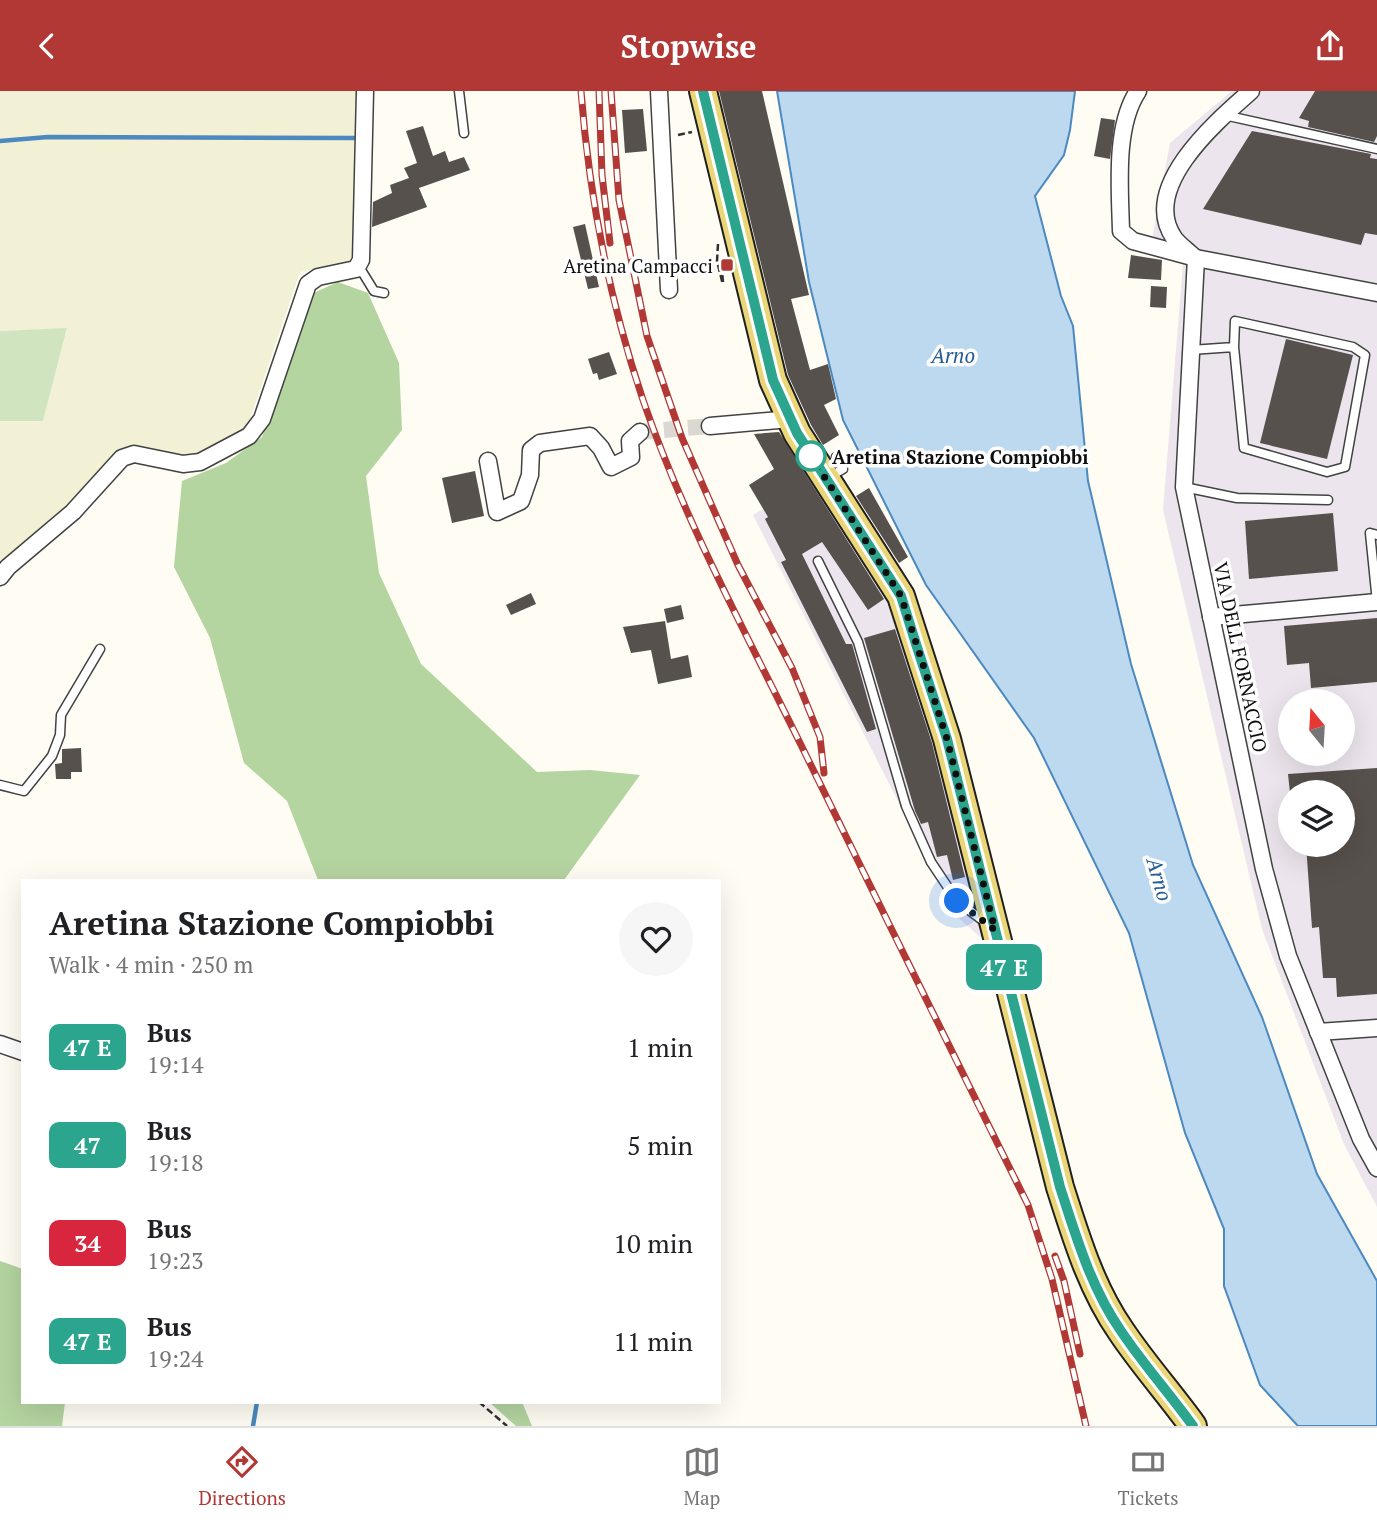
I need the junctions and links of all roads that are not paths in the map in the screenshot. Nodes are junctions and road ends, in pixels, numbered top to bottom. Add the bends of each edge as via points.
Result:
1 (365, 91) edge
2 (459, 91) edge
3 (659, 91) edge
4 (703, 91) edge
5 (1138, 91) edge
6 (1251, 91) edge
7 (1224, 115) junction
8 (464, 133) dead end
9 (1377, 149) edge
10 (1196, 258) junction
11 (358, 265) junction
12 (669, 290) dead end
13 (384, 293) dead end
14 (1377, 293) edge
15 (1234, 347) junction
16 (1191, 350) junction
17 (790, 419) junction
18 (709, 426) tunnel mouth
19 (640, 432) dead end
20 (488, 461) dead end
21 (1184, 487) junction
22 (1328, 500) dead end
23 (1377, 535) edge
24 (818, 561) dead end
25 (0, 577) edge
26 (1377, 602) edge
27 (1211, 617) junction
28 (100, 649) dead end
29 (0, 785) edge
30 (995, 930) junction
31 (1377, 1027) edge
32 (1318, 1032) junction
33 (0, 1044) edge
34 (21, 1051) edge
35 (1377, 1168) edge
36 (1193, 1426) edge

1 - 11 street
2 - 8 lane
3 - 12 street
4 - 17 main road via 773,380
5 - 10 street via 1130,104 1119,167 1121,231 1133,241
6 - 7 street
7 - 9 lane
7 - 10 street via 1208,129 1168,187 1164,201 1175,239
10 - 14 street
10 - 16 street, VIA DELL FORNACCIO
11 - 13 lane via 374,291
11 - 25 street via 308,283 262,419 249,436 200,462 183,464 135,454 122,459 73,512
15 - 15 lane via 1244,448 1327,472 1345,467 1365,355 1353,347 1235,321
15 - 16 lane
16 - 21 street, VIA DELL FORNACCIO
17 - 18 street
17 - 30 main road via 831,468 898,582 947,739
19 - 20 street via 630,441 631,457 611,467 590,436 540,443 531,450 530,475 521,501 497,512
21 - 22 lane via 1237,498
21 - 27 street, VIA DELL FORNACCIO
23 - 26 lane via 1370,533
24 - 30 lane via 858,642 906,806 932,862 957,901
26 - 27 street
27 - 32 street, VIA DELL FORNACCIO via 1264,869 1288,956
28 - 29 lane via 61,715 52,756 35,780 24,791
30 - 36 main road via 1060,1187 1081,1251 1120,1331
31 - 32 street
32 - 35 street, VIA DELL FORNACCIO
33 - 34 street

